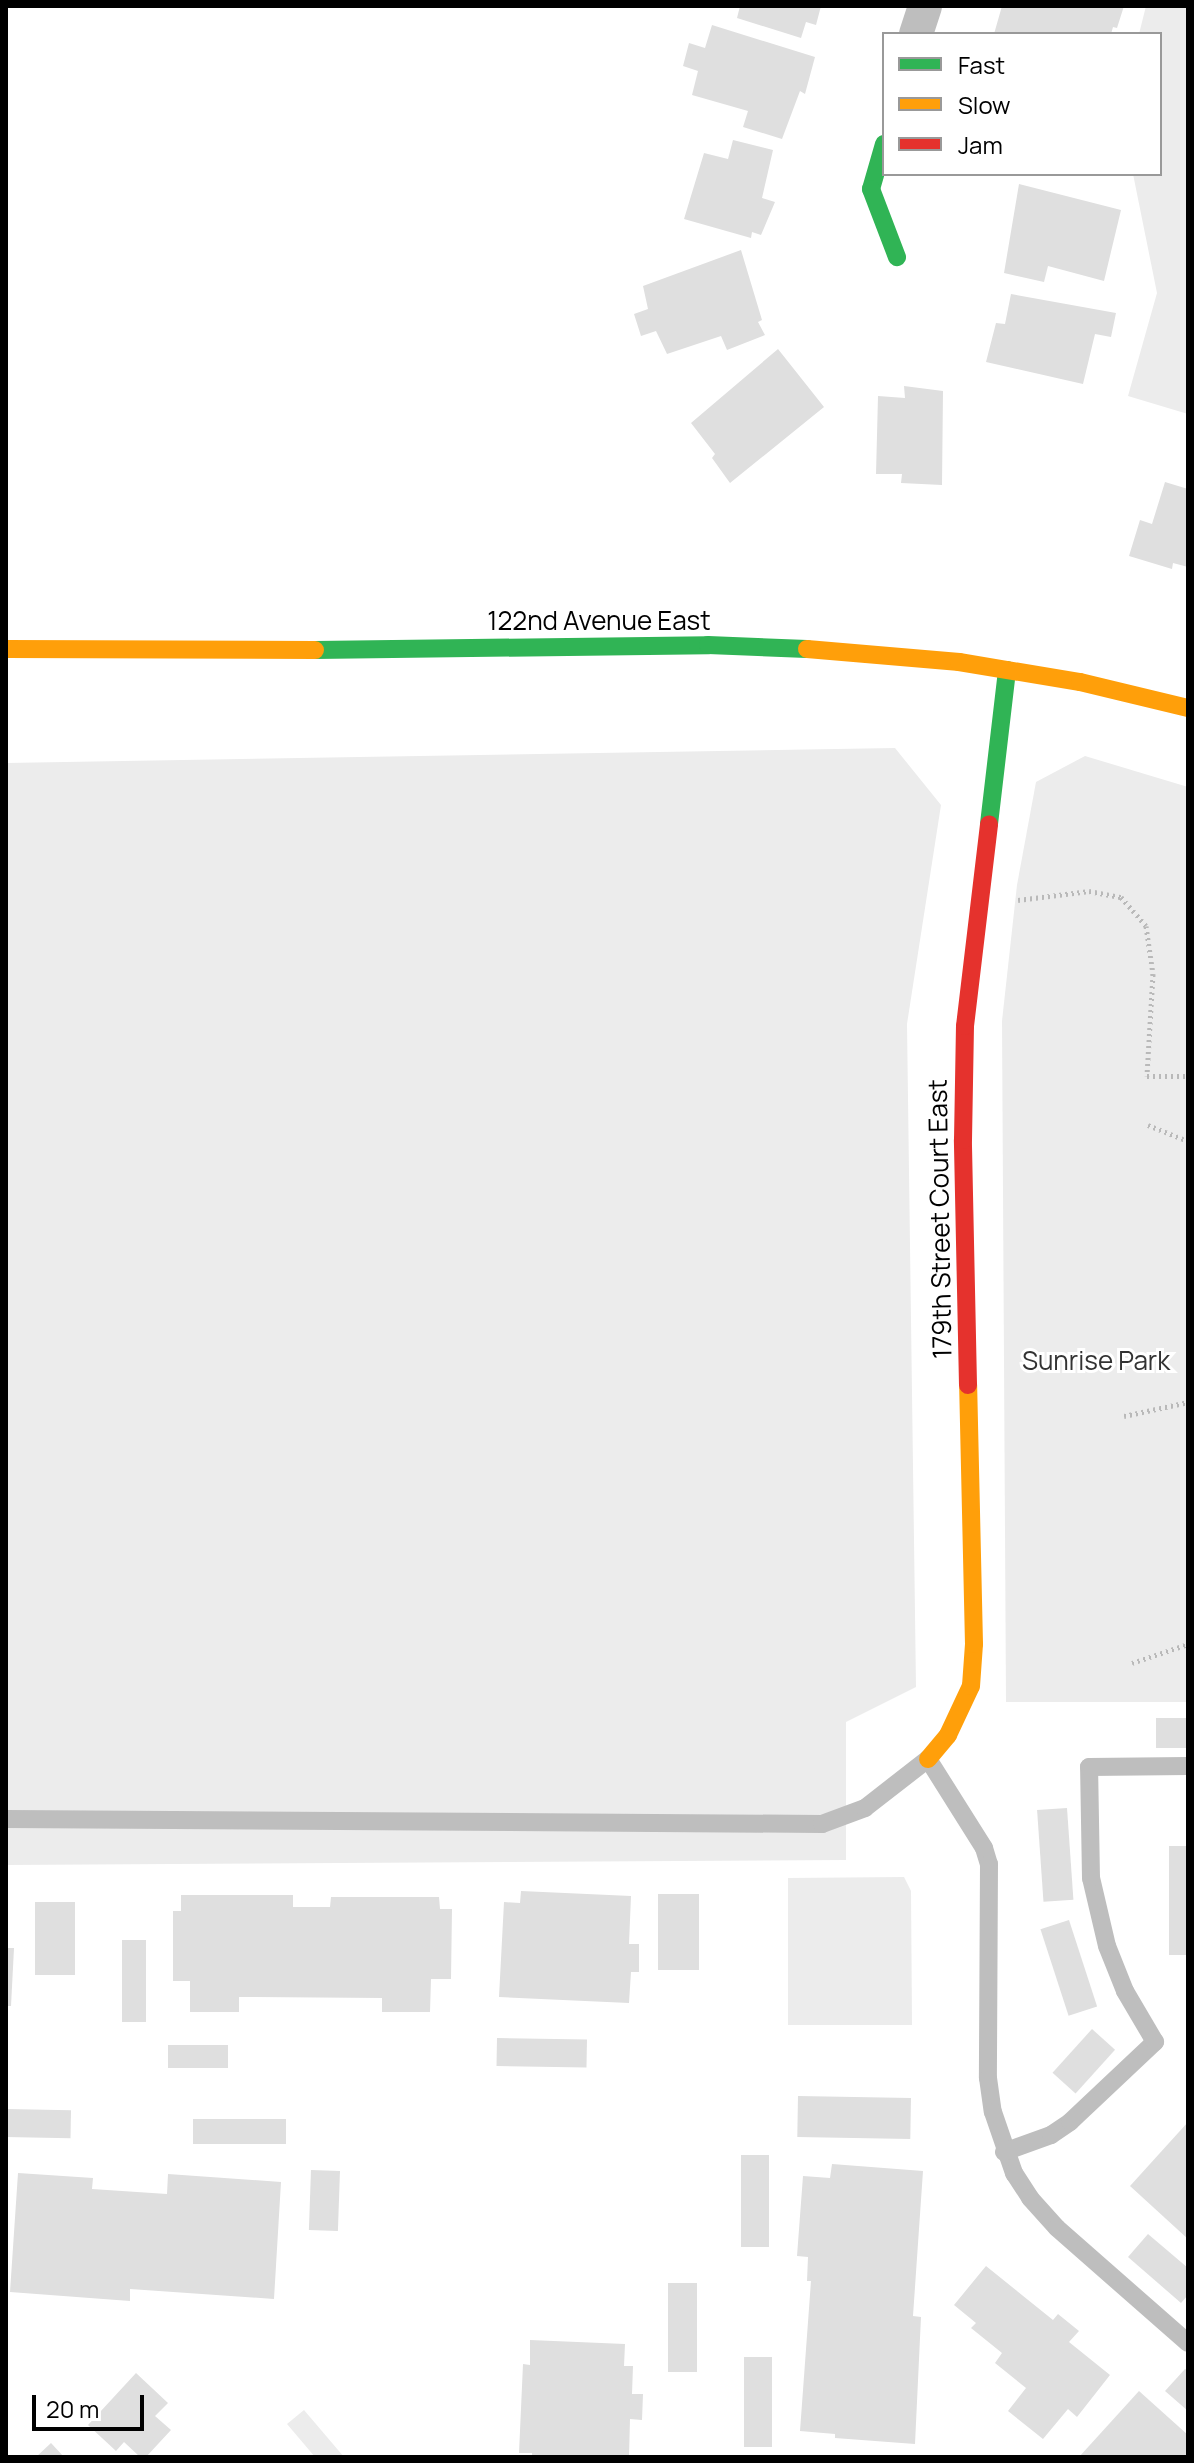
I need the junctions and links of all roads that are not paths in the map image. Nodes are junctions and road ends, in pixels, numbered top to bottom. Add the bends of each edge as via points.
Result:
1 (925, 6) edge
2 (917, 32) edge
3 (882, 151) edge
4 (897, 257) dead end
5 (6, 649) edge
6 (1007, 670) junction
7 (1188, 708) edge
8 (928, 1759) junction
9 (1188, 1766) edge
10 (6, 1819) edge
11 (1004, 2152) junction
12 (1188, 2343) edge

1 - 2 street
3 - 4 street via 871,189
5 - 6 street, 122nd Avenue East via 708,645 868,652
6 - 7 street, 122nd Avenue East
6 - 8 street, 179th Street Court East via 965,1026 971,1686 948,1735
8 - 10 lane via 865,1808 822,1824
8 - 11 lane via 989,1864 988,2078
9 - 11 lane via 1089,1767 1091,1878 1107,1946 1125,1991 1155,2042 1070,2122
11 - 12 lane via 1030,2198 1057,2228

